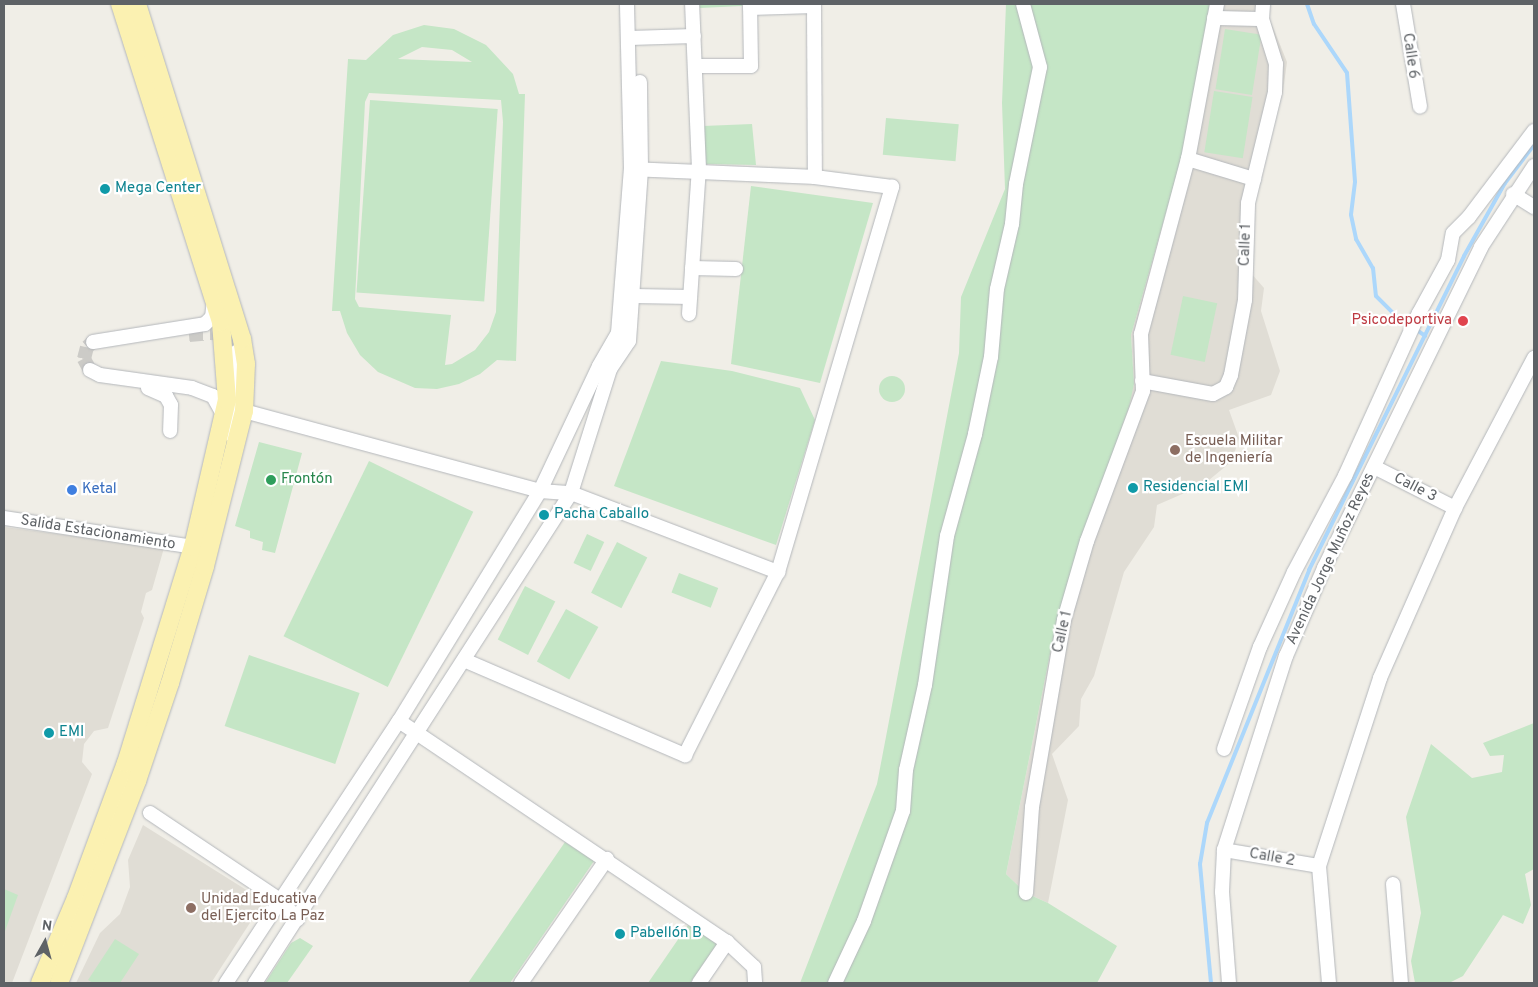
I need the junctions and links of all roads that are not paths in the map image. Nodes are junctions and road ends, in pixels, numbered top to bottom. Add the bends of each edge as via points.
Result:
1 (120, 4) edge
2 (137, 4) edge
3 (627, 4) edge
4 (636, 4) edge
5 (692, 4) edge
6 (1023, 4) edge
7 (1216, 4) edge
8 (1263, 4) edge
9 (1403, 4) edge
10 (814, 5) edge
11 (750, 6) edge
12 (1214, 18) junction
13 (1262, 19) junction
14 (694, 36) junction
15 (635, 38) junction
16 (696, 66) junction
17 (1420, 107) dead end
18 (1534, 131) edge
19 (1188, 159) junction
20 (1534, 166) edge
21 (636, 169) junction
22 (699, 169) junction
23 (815, 177) junction
24 (1254, 179) junction
25 (1513, 194) junction
26 (1534, 207) edge
27 (692, 268) junction
28 (736, 270) dead end
29 (634, 296) junction
30 (690, 297) junction
31 (214, 300) junction
32 (689, 314) dead end
33 (190, 335) tunnel mouth
34 (111, 338) junction
35 (93, 342) dead end
36 (236, 352) tunnel mouth
37 (1534, 358) edge
38 (90, 370) dead end
39 (121, 378) junction
40 (1142, 381) junction
41 (244, 412) junction
42 (225, 418) junction
43 (170, 430) dead end
44 (1374, 467) junction
45 (540, 491) junction
46 (571, 493) junction
47 (220, 503) junction
48 (1455, 508) junction
49 (4, 518) edge
50 (201, 549) junction
51 (778, 572) junction
52 (464, 660) junction
53 (399, 720) junction
54 (416, 731) junction
55 (1224, 749) dead end
56 (150, 813) dead end
57 (1224, 850) junction
58 (607, 859) junction
59 (1320, 866) junction
60 (1393, 884) dead end
61 (88, 888) junction
62 (1026, 893) dead end
63 (280, 900) junction
64 (298, 919) junction
65 (727, 942) junction
66 (40, 983) edge
67 (59, 983) edge
68 (226, 983) edge
69 (255, 983) edge
70 (521, 983) edge
71 (699, 983) edge
72 (755, 983) edge
73 (835, 983) edge
74 (1229, 983) edge
75 (1329, 983) edge
76 (1401, 983) edge

1 - 31 main road
2 - 41 main road via 242,339 246,364
3 - 15 street
4 - 15 street
5 - 14 street
6 - 73 street via 1040,67 997,289 991,356 975,434 950,521 925,685 906,770 903,811 864,921
7 - 12 street, Calle 1
8 - 13 street, Calle 1
9 - 17 street, Calle 6
10 - 11 street
10 - 23 street
11 - 16 street via 751,66
12 - 13 street
12 - 19 street, Calle 1
13 - 24 street, Calle 1 via 1276,64 1275,92
14 - 15 street
14 - 16 street
15 - 21 street
16 - 22 street
18 - 55 street via 1469,217 1453,233 1448,260 1419,313 1345,476 1294,572 1260,647
19 - 24 street
19 - 40 street, Calle 1 via 1141,334
20 - 25 street, Avenida Jorge Muñoz Reyes
21 - 22 street
21 - 29 street
21 - 45 street via 618,334 599,366
22 - 23 street
22 - 27 street
23 - 51 street via 892,187
24 - 40 street, Calle 1 via 1248,203 1244,300 1226,387 1213,394
25 - 26 street
25 - 44 street, Avenida Jorge Muñoz Reyes via 1481,247
27 - 28 street
27 - 30 street
29 - 30 street
29 - 46 street via 629,341 610,369
30 - 32 street
31 - 34 street via 212,317 205,324
31 - 42 main road via 228,386
33 - 34 street via 134,341
34 - 35 street
36 - 47 street via 234,417 219,482
37 - 48 street
38 - 39 street
39 - 42 street via 203,392 213,396
39 - 43 street via 166,396 171,405
40 - 62 street, Calle 1 via 1143,391 1087,542 1064,620 1032,807
41 - 45 street
41 - 47 main road
42 - 50 main road
44 - 48 street, Calle 3
44 - 57 street, Avenida Jorge Muñoz Reyes via 1286,656
45 - 46 street
45 - 53 street
46 - 51 street
46 - 52 street
47 - 50 main road
48 - 59 street via 1380,678
49 - 50 street, Salida Estacionamiento
50 - 61 main road via 170,683
51 - 52 street via 685,755
52 - 54 street
53 - 54 street
53 - 63 street
54 - 58 street
54 - 64 street
56 - 63 street
57 - 59 street, Calle 2
57 - 74 street, Avenida Jorge Muñoz Reyes via 1222,892
58 - 65 street
58 - 70 street
59 - 75 street
60 - 76 street
61 - 66 main road
61 - 67 main road
63 - 64 street
63 - 68 street
64 - 69 street
65 - 71 street
65 - 72 street via 754,966

